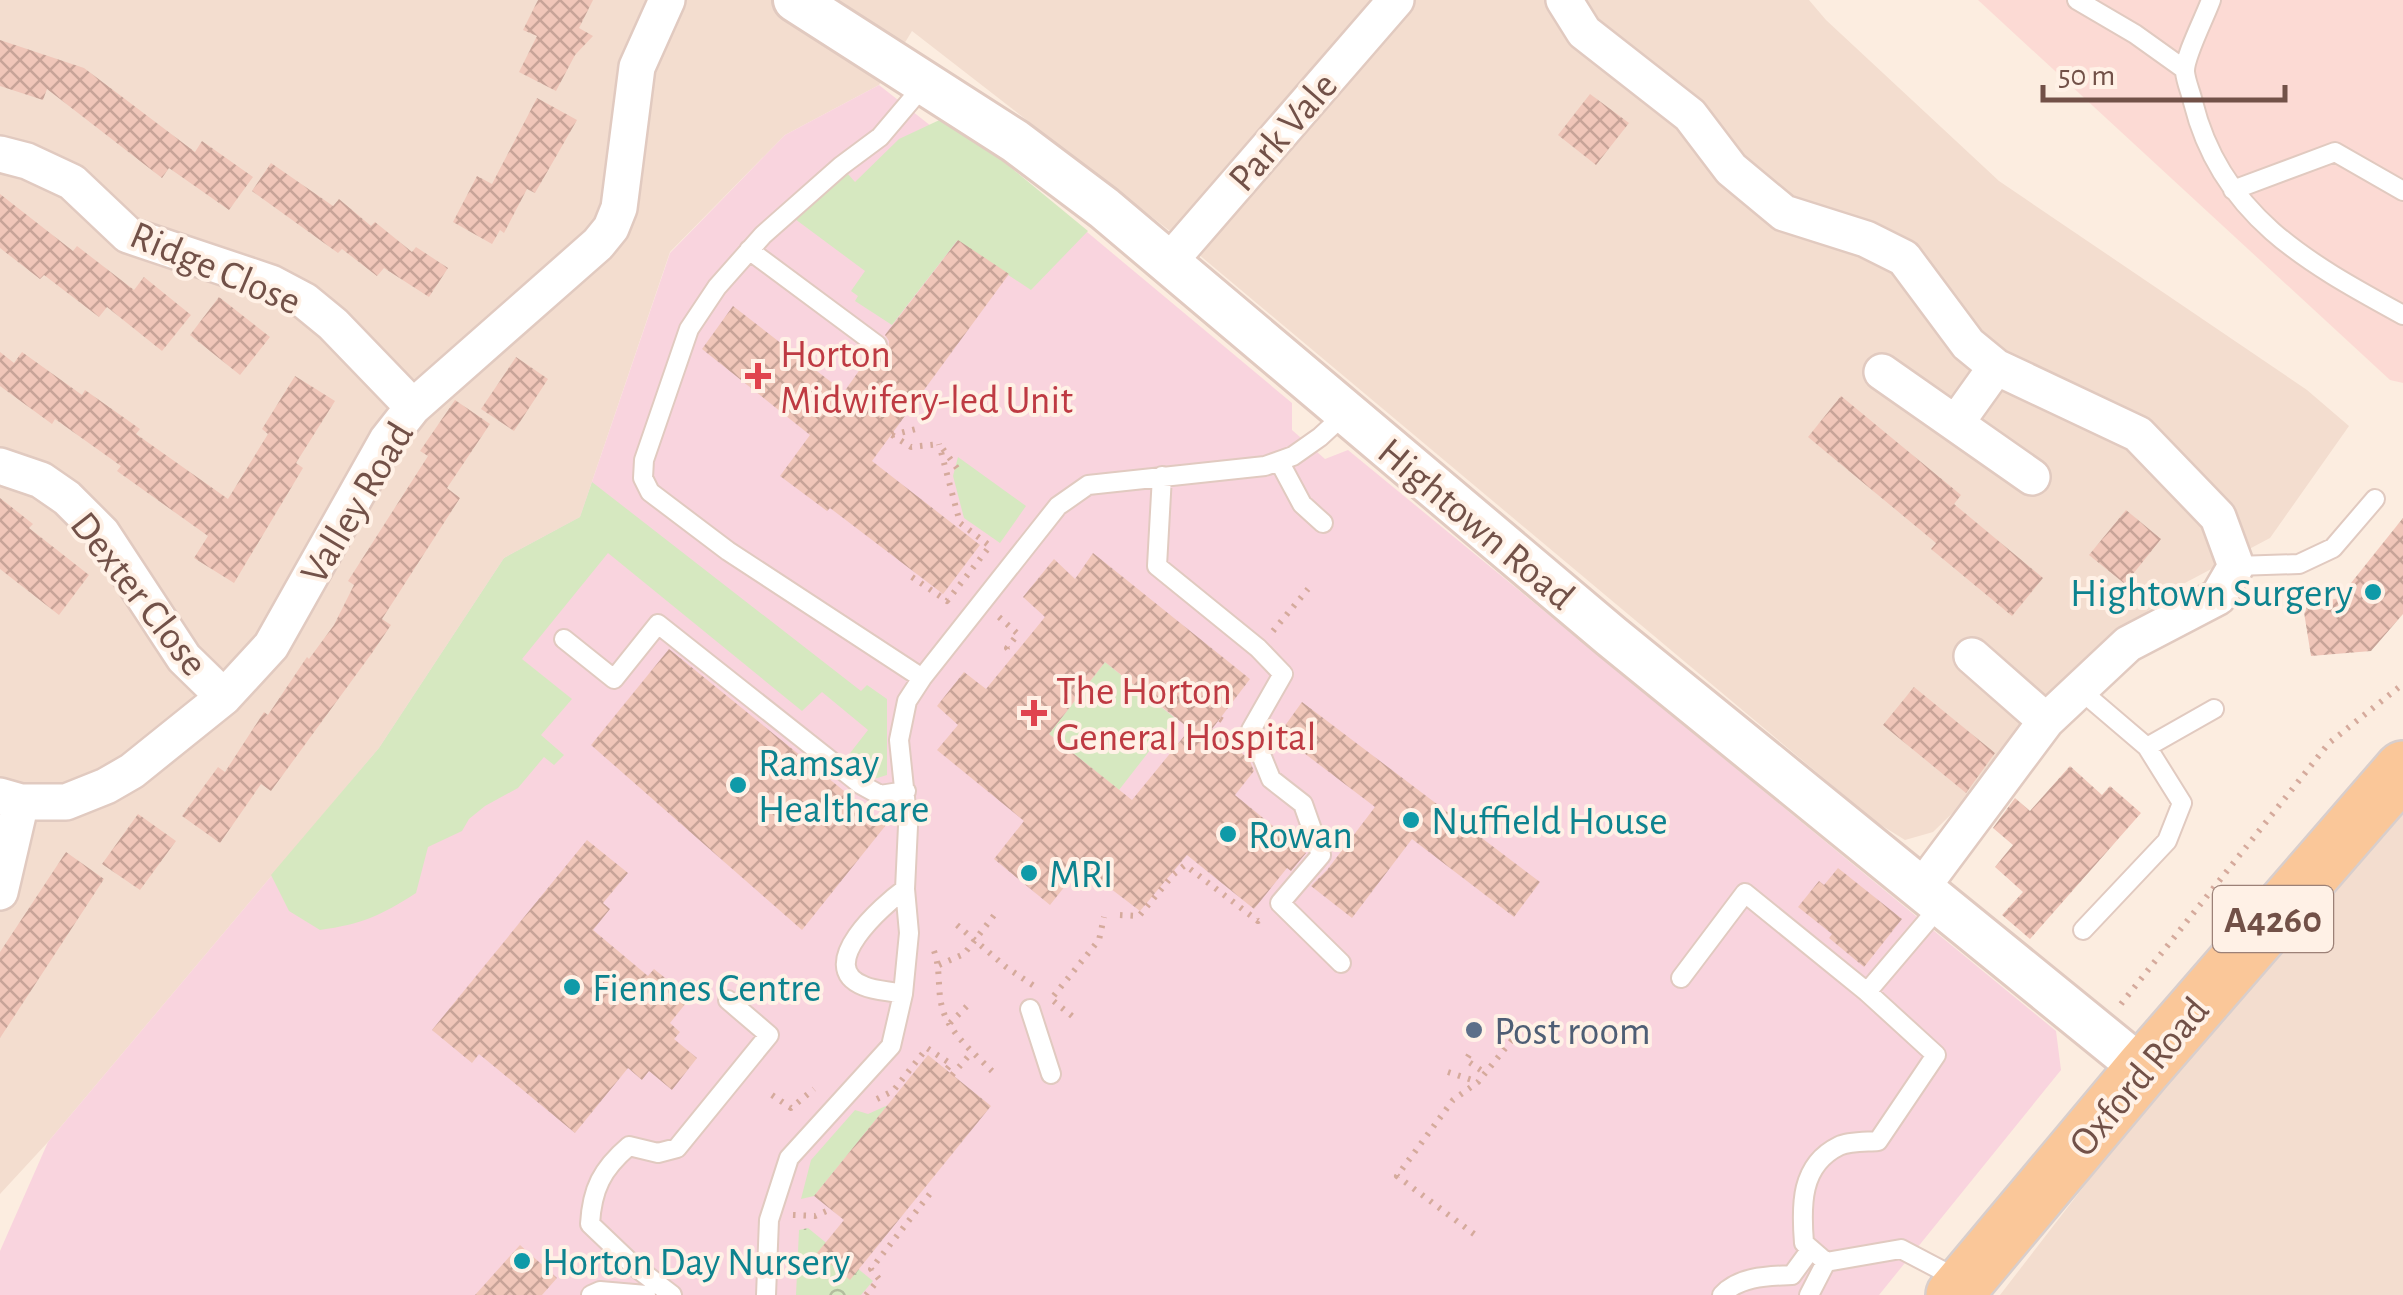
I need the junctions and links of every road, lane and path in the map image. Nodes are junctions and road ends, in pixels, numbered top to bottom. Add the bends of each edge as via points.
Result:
1 (668, 0) edge
2 (795, 0) edge
3 (1396, 0) edge
4 (1564, 0) edge
5 (2077, 0) edge
6 (2211, 0) edge
7 (2184, 69) junction
8 (924, 84) junction
9 (0, 154) edge
10 (2233, 190) junction
11 (2403, 191) edge
12 (750, 250) junction
13 (1168, 262) junction
14 (2403, 315) edge
15 (877, 345) dead end
16 (1996, 367) junction
17 (1882, 372) dead end
18 (414, 407) junction
19 (1346, 412) junction
20 (1956, 423) junction
21 (920, 428) dead end
22 (939, 444) junction
23 (1279, 461) junction
24 (0, 466) edge
25 (957, 468) dead end
26 (1162, 476) junction
27 (2032, 477) dead end
28 (2375, 499) dead end
29 (1323, 523) dead end
30 (2236, 566) junction
31 (912, 577) dead end
32 (1308, 590) dead end
33 (995, 613) dead end
34 (564, 639) dead end
35 (1258, 648) junction
36 (1012, 654) dead end
37 (1972, 656) dead end
38 (922, 678) junction
39 (2403, 684) edge
40 (2079, 689) junction
41 (224, 698) junction
42 (2214, 708) dead end
43 (1220, 718) dead end
44 (2046, 721) junction
45 (1228, 724) dead end
46 (2148, 747) junction
47 (2403, 769) edge
48 (906, 791) junction
49 (10, 799) edge
50 (905, 889) junction
51 (0, 892) edge
52 (1930, 898) junction
53 (1280, 903) junction
54 (995, 914) dead end
55 (1120, 915) dead end
56 (1104, 918) dead end
57 (956, 926) dead end
58 (2083, 930) dead end
59 (974, 940) junction
60 (934, 951) dead end
61 (1341, 963) dead end
62 (939, 965) junction
63 (1680, 978) dead end
64 (1868, 992) junction
65 (903, 994) junction
66 (1051, 999) junction
67 (728, 1000) dead end
68 (971, 1002) dead end
69 (1030, 1010) dead end
70 (1072, 1016) dead end
71 (950, 1023) junction
72 (2099, 1032) junction
73 (1526, 1043) dead end
74 (972, 1052) junction
75 (1470, 1055) dead end
76 (2143, 1069) junction
77 (992, 1070) dead end
78 (1448, 1072) dead end
79 (1050, 1074) dead end
80 (1485, 1074) junction
81 (1478, 1082) junction
82 (867, 1104) dead end
83 (932, 1191) dead end
84 (831, 1209) dead end
85 (792, 1214) dead end
86 (1474, 1234) dead end
87 (1811, 1249) junction
88 (1826, 1262) junction
89 (1960, 1291) edge
90 (591, 1295) edge
91 (646, 1295) edge
92 (672, 1295) edge
93 (766, 1295) edge
94 (866, 1295) edge
95 (1722, 1295) edge
96 (1809, 1295) edge

1 - 18 street, Valley Road via 637,67 611,228
2 - 8 street, Hightown Road
3 - 13 street, Park Vale
4 - 16 street via 1584,32 1690,116 1731,169 1784,214 1904,258 1968,344
5 - 7 lane
6 - 7 lane
7 - 10 lane via 2200,130
8 - 12 lane via 880,137
8 - 13 street, Hightown Road via 1015,141
9 - 18 street, Ridge Close via 72,182 128,235 271,283 305,302
10 - 11 lane via 2335,152
10 - 14 lane via 2291,248
12 - 15 lane
12 - 38 lane via 689,329 643,478 650,492 728,551
13 - 19 street, Hightown Road
16 - 20 street
16 - 30 street via 2138,434 2218,517
17 - 20 street
18 - 41 street, Valley Road via 387,440 271,646
19 - 23 lane
19 - 52 street, Hightown Road
20 - 27 street
21 - 22 path via 892,435 911,447
22 - 25 path
22 - 31 path via 960,523 990,546 947,601
23 - 26 lane
23 - 29 lane via 1302,504
24 - 41 street, Dexter Close via 41,480 102,533 184,658
26 - 35 lane via 1157,566
26 - 38 lane via 1088,486 1058,506
28 - 30 lane via 2333,548 2299,564
30 - 40 street via 2218,598 2128,644
32 - 35 path
33 - 36 path via 1018,634 1007,648
34 - 48 lane via 614,679 658,624 860,784 880,795
35 - 53 lane via 1284,674 1251,730 1271,779 1303,804 1321,855
37 - 44 street
38 - 48 lane via 907,701 900,740
39 - 72 path via 2329,743
40 - 44 street
40 - 46 lane
41 - 49 street, Valley Road via 106,786 66,802
42 - 46 lane
43 - 45 path
44 - 52 street
46 - 58 lane via 2182,803 2167,841
47 - 76 main road, Oxford Road / A4260
48 - 50 lane
49 - 51 street
50 - 65 lane
50 - 65 lane via 845,955 847,971 860,986
52 - 64 lane
52 - 72 street, Hightown Road
53 - 55 path via 1258,921 1185,866 1139,916
53 - 61 lane
54 - 59 path
56 - 66 path via 1099,940
57 - 59 path
59 - 62 path via 964,954
59 - 66 path
60 - 62 path
62 - 71 path via 942,1008
63 - 64 lane via 1746,893
64 - 87 lane via 1936,1056 1878,1141 1840,1145 1811,1170 1801,1204 1804,1243
65 - 93 lane via 892,1046 789,1158 769,1220
66 - 70 path
67 - 92 lane via 769,1034 677,1148 628,1146 607,1164 592,1195 590,1224
68 - 71 path
69 - 79 lane
71 - 74 path
72 - 76 street, Hightown Road
73 - 80 path via 1516,1035
74 - 77 path
74 - 82 path via 949,1072 950,1064 927,1048 893,1091
75 - 80 path via 1466,1060
76 - 89 main road, Oxford Road / A4260
78 - 81 path
80 - 81 path
81 - 86 path via 1453,1100 1397,1176
83 - 94 path via 871,1269 879,1279
84 - 85 path
87 - 88 lane
87 - 95 lane via 1792,1275 1761,1276
88 - 89 lane via 1901,1249
88 - 96 lane
90 - 91 lane

